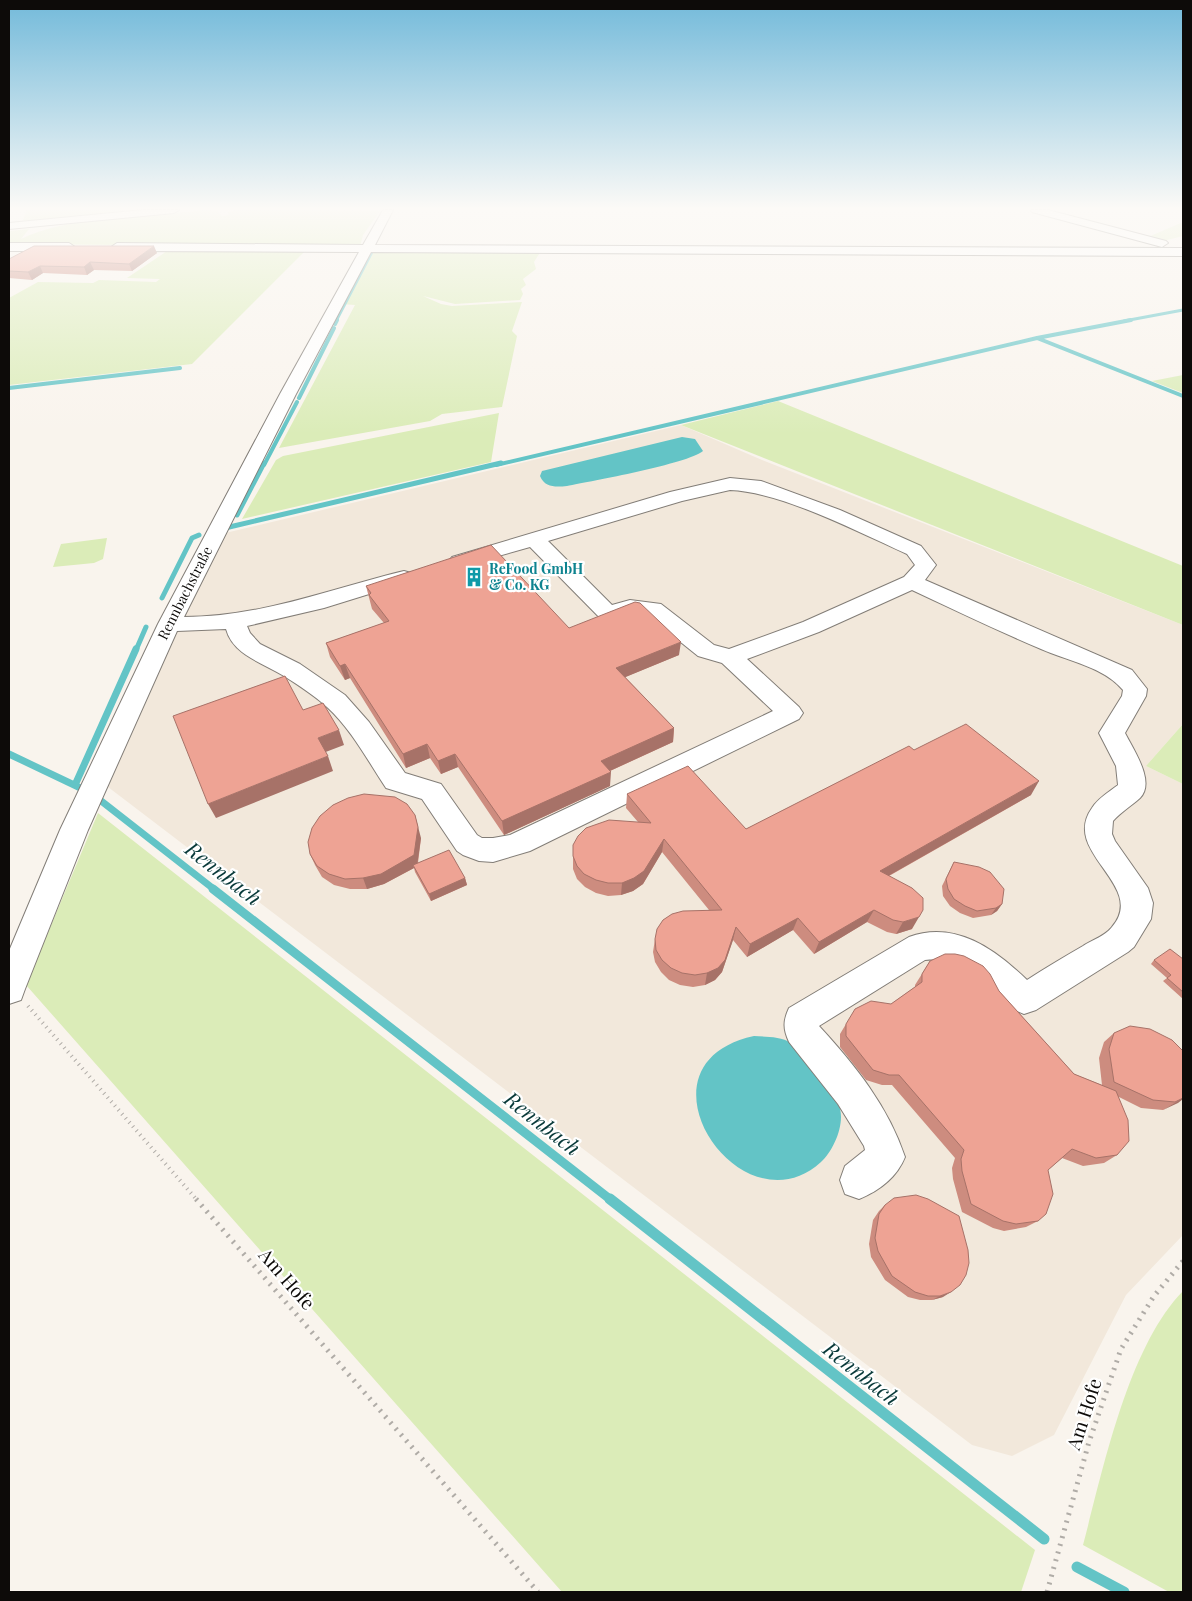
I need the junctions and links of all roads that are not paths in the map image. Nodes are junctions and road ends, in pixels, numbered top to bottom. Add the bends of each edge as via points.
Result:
1 (347, 285) edge
2 (534, 539) junction
3 (912, 582) junction
4 (234, 622) junction
5 (169, 624) junction
6 (730, 657) junction
7 (15, 994) edge
8 (859, 1180) dead end

1 - 5 street, Rennbachstraße
2 - 3 street via 677,496 730,484 754,485 833,514 914,550 926,565
2 - 4 street via 291,610
2 - 6 street via 608,613 630,607 653,609 706,651
3 - 6 street via 811,627
3 - 8 street via 1110,668 1135,689 1112,733 1129,766 1132,789 1107,809 1097,828 1102,843 1128,882 1139,906 1138,915 1123,938 1024,1000 978,957 960,948 932,945 920,947 801,1019 801,1031 878,1131 884,1146 886,1157
4 - 5 street
4 - 6 street via 239,636 252,649 292,670 336,700 360,728 396,781 431,792 467,844 484,850 508,848 520,843 790,713
5 - 7 street, Rennbachstraße via 74,830

